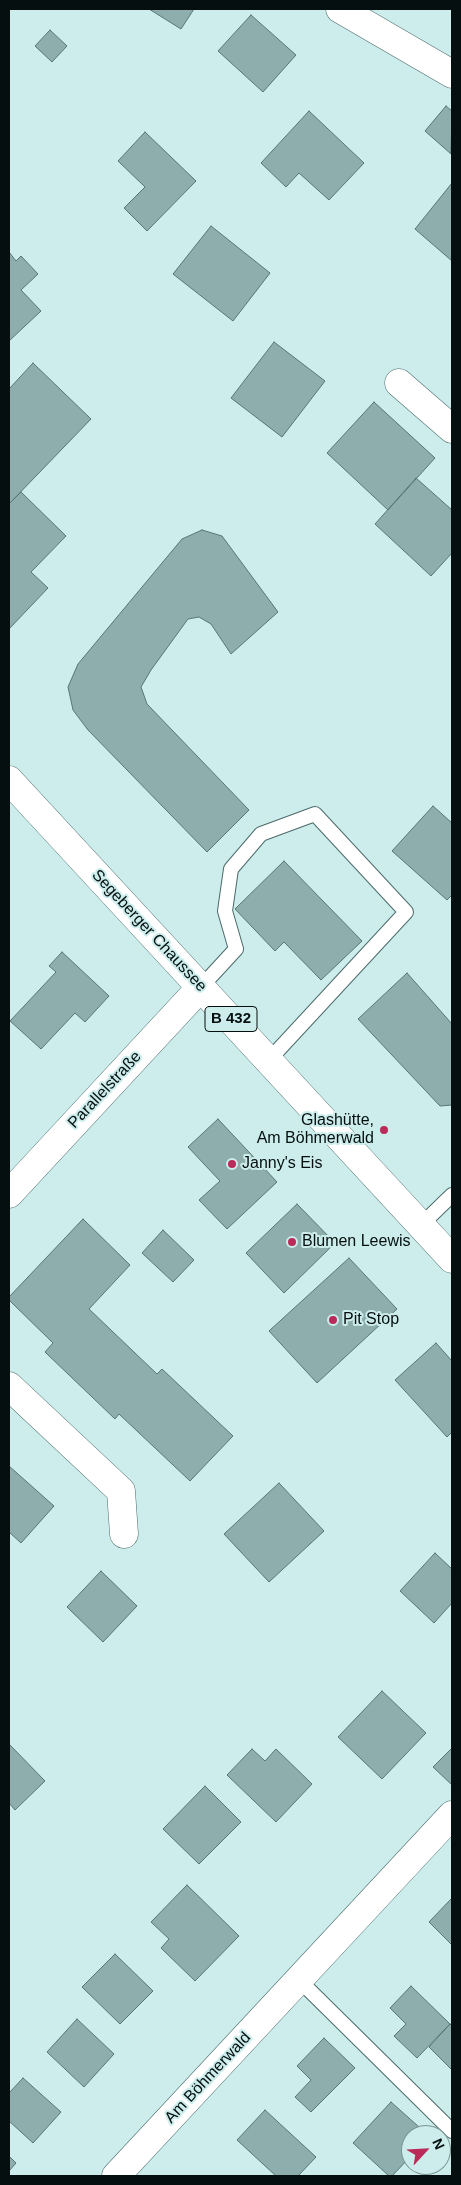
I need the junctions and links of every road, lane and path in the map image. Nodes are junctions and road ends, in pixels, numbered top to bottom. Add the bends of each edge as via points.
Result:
1 (340, 9) edge
2 (452, 74) edge
3 (399, 383) dead end
4 (452, 429) edge
5 (9, 780) edge
6 (200, 987) junction
7 (268, 1060) junction
8 (9, 1194) edge
9 (452, 1196) edge
10 (421, 1224) junction
11 (452, 1258) edge
12 (9, 1386) edge
13 (124, 1534) dead end
14 (452, 1815) edge
15 (299, 1980) junction
16 (452, 2130) edge
17 (116, 2176) edge

1 - 2 street
3 - 4 street
5 - 6 street, Segeberger Chaussee / B 432
6 - 7 street, Segeberger Chaussee / B 432
6 - 7 lane via 236,949 225,911 231,869 261,834 315,814 406,912
6 - 8 street, Parallelstraße
7 - 10 street, Segeberger Chaussee / B 432
9 - 10 lane
10 - 11 street, Segeberger Chaussee / B 432
12 - 13 street via 121,1491
14 - 15 street, Am Böhmerwald
15 - 16 lane
15 - 17 street, Am Böhmerwald

